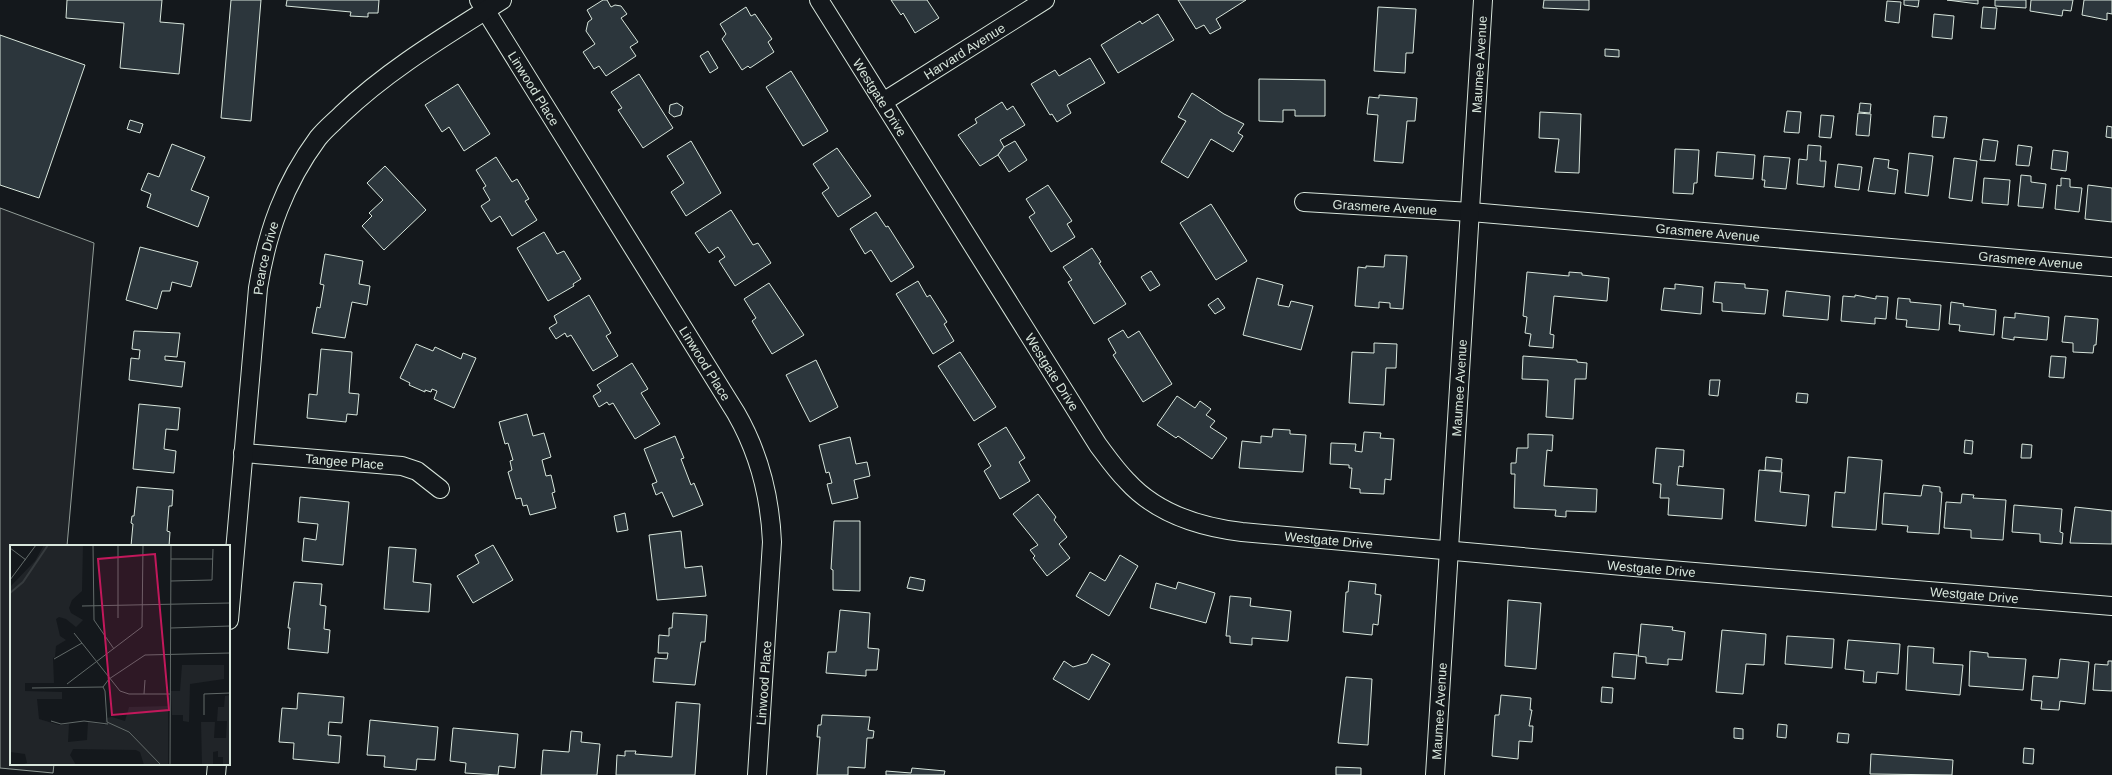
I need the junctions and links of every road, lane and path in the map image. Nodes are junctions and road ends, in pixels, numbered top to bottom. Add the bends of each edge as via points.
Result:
1 (502, 0) edge
2 (819, 0) edge
3 (1045, 0) edge
4 (1483, 0) edge
5 (482, 5) edge
6 (883, 102) junction
7 (1304, 202) dead end
8 (1471, 212) junction
9 (2112, 267) edge
10 (243, 453) junction
11 (440, 489) dead end
12 (1450, 549) junction
13 (2112, 606) edge
14 (230, 608) edge
15 (217, 765) edge
16 (216, 775) edge
17 (757, 775) edge
18 (1435, 775) edge

1 - 5 street, Pearce Drive
2 - 6 street, Westgate Drive
3 - 6 street, Harvard Avenue
4 - 8 street, Maumee Avenue
5 - 10 street, Pearce Drive via 359,98 319,136 296,173 268,235 262,263
5 - 17 street, Linwood Place via 733,407 747,432 757,459 771,514 772,542
6 - 12 street, Westgate Drive via 1098,445 1128,482 1143,495 1180,516 1217,529
7 - 8 street, Grasmere Avenue
8 - 9 street, Grasmere Avenue
8 - 12 street, Maumee Avenue
10 - 11 street, Tangee Place via 402,466 417,471
10 - 14 street, Pearce Drive
12 - 13 street, Westgate Drive via 1634,567
12 - 18 street, Maumee Avenue
15 - 16 street

